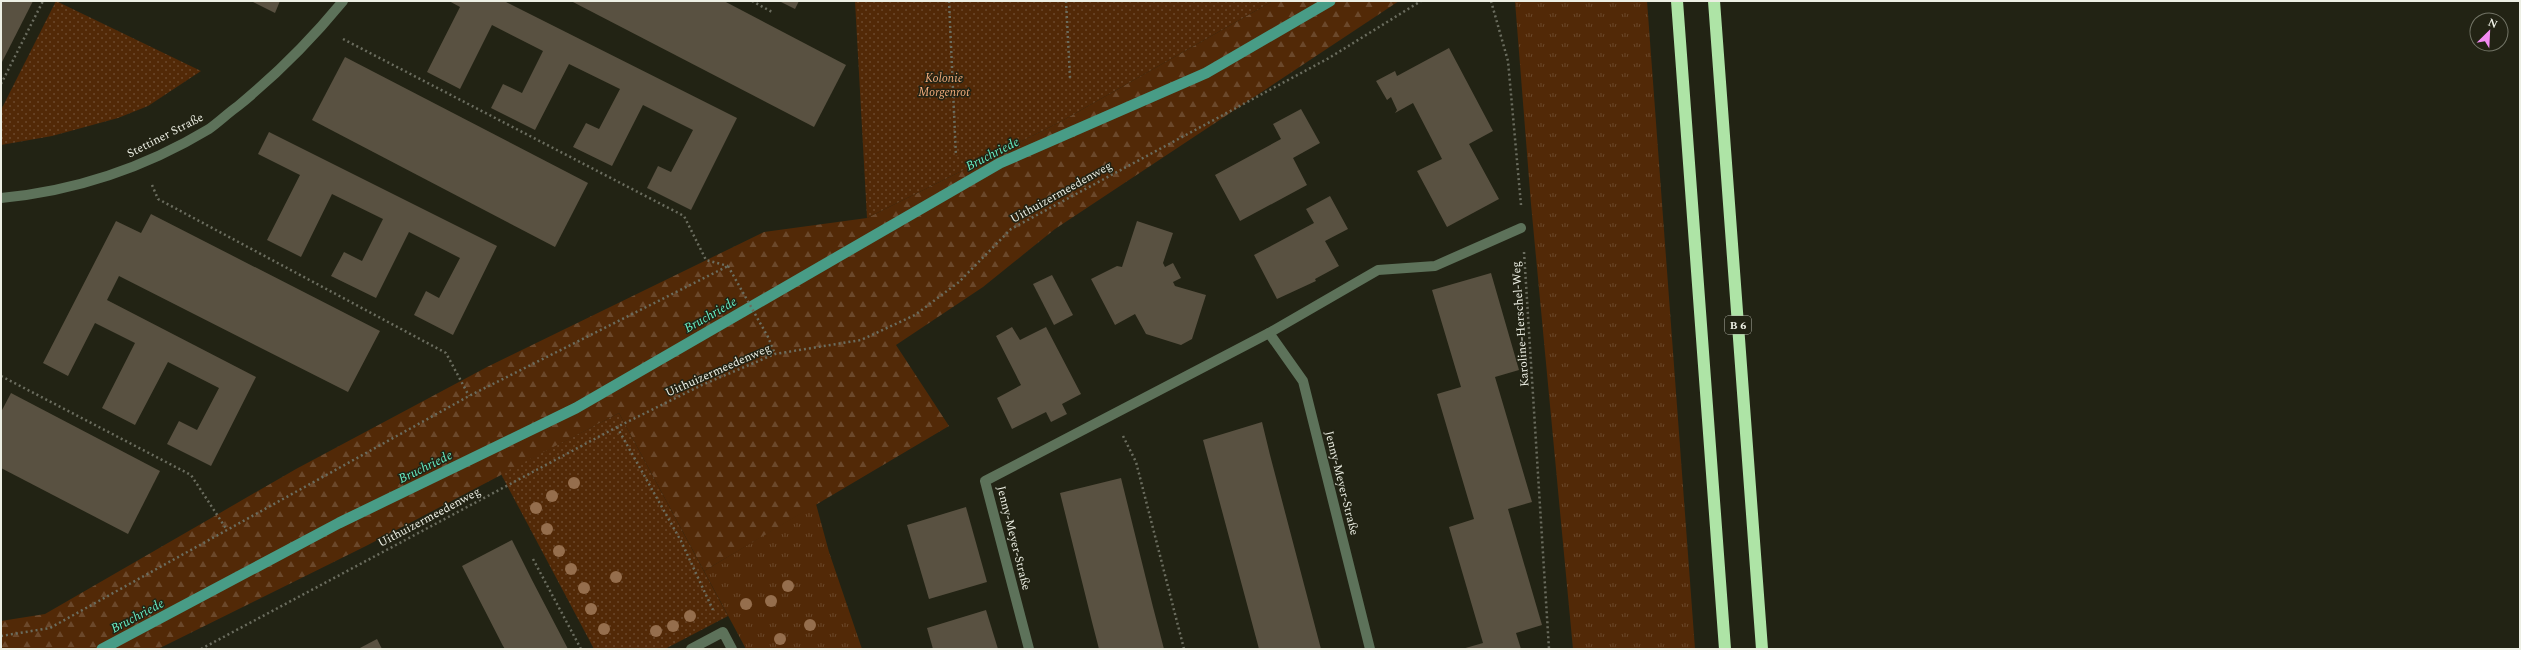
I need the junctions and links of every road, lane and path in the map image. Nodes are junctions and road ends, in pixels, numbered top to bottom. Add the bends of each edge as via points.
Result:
1 (43, 1) edge
2 (343, 1) edge
3 (752, 1) edge
4 (949, 1) edge
5 (1066, 1) edge
6 (1421, 1) edge
7 (1491, 1) edge
8 (1677, 1) edge
9 (1714, 1) edge
10 (772, 12) dead end
11 (321, 28) junction
12 (1070, 78) dead end
13 (1, 84) edge
14 (956, 156) dead end
15 (144, 164) junction
16 (1, 198) edge
17 (1521, 228) junction
18 (728, 266) junction
19 (1269, 333) junction
20 (775, 354) junction
21 (1, 376) edge
22 (469, 396) junction
23 (1113, 414) junction
24 (617, 427) junction
25 (228, 530) junction
26 (533, 559) dead end
27 (724, 632) junction
28 (1, 636) edge
29 (201, 649) edge
30 (581, 649) edge
31 (691, 649) edge
32 (732, 649) edge
33 (1029, 649) edge
34 (1184, 649) edge
35 (1370, 649) edge
36 (1550, 649) edge
37 (1725, 649) edge
38 (1762, 649) edge

1 - 13 path
2 - 11 street, Stettiner Straße
3 - 10 path
4 - 14 path
5 - 12 path
6 - 20 path, Uithuizermeedenweg via 1329,58 1011,229 959,282 915,315 861,340
7 - 17 path, Karoline-Herschel-Weg via 1508,61 1521,193
8 - 37 highway
9 - 38 highway, B 6
11 - 15 street, Stettiner Straße via 270,80 211,128
11 - 18 path via 684,216 706,260
15 - 16 street, Stettiner Straße via 86,183
15 - 22 path via 158,199 446,353
17 - 19 street, Jenny-Meyer-Straße via 1435,266 1378,270
17 - 36 path, Karoline-Herschel-Weg
18 - 20 path
18 - 22 path
19 - 23 street, Jenny-Meyer-Straße
19 - 35 street, Jenny-Meyer-Straße via 1303,381
20 - 24 path, Uithuizermeedenweg via 702,385
21 - 25 path via 191,475
22 - 25 path
23 - 33 street, Jenny-Meyer-Straße via 985,481
23 - 34 path via 1136,462
24 - 27 path via 681,541
24 - 29 path, Uithuizermeedenweg
25 - 28 path via 50,628
26 - 30 path
27 - 31 street
27 - 32 street

